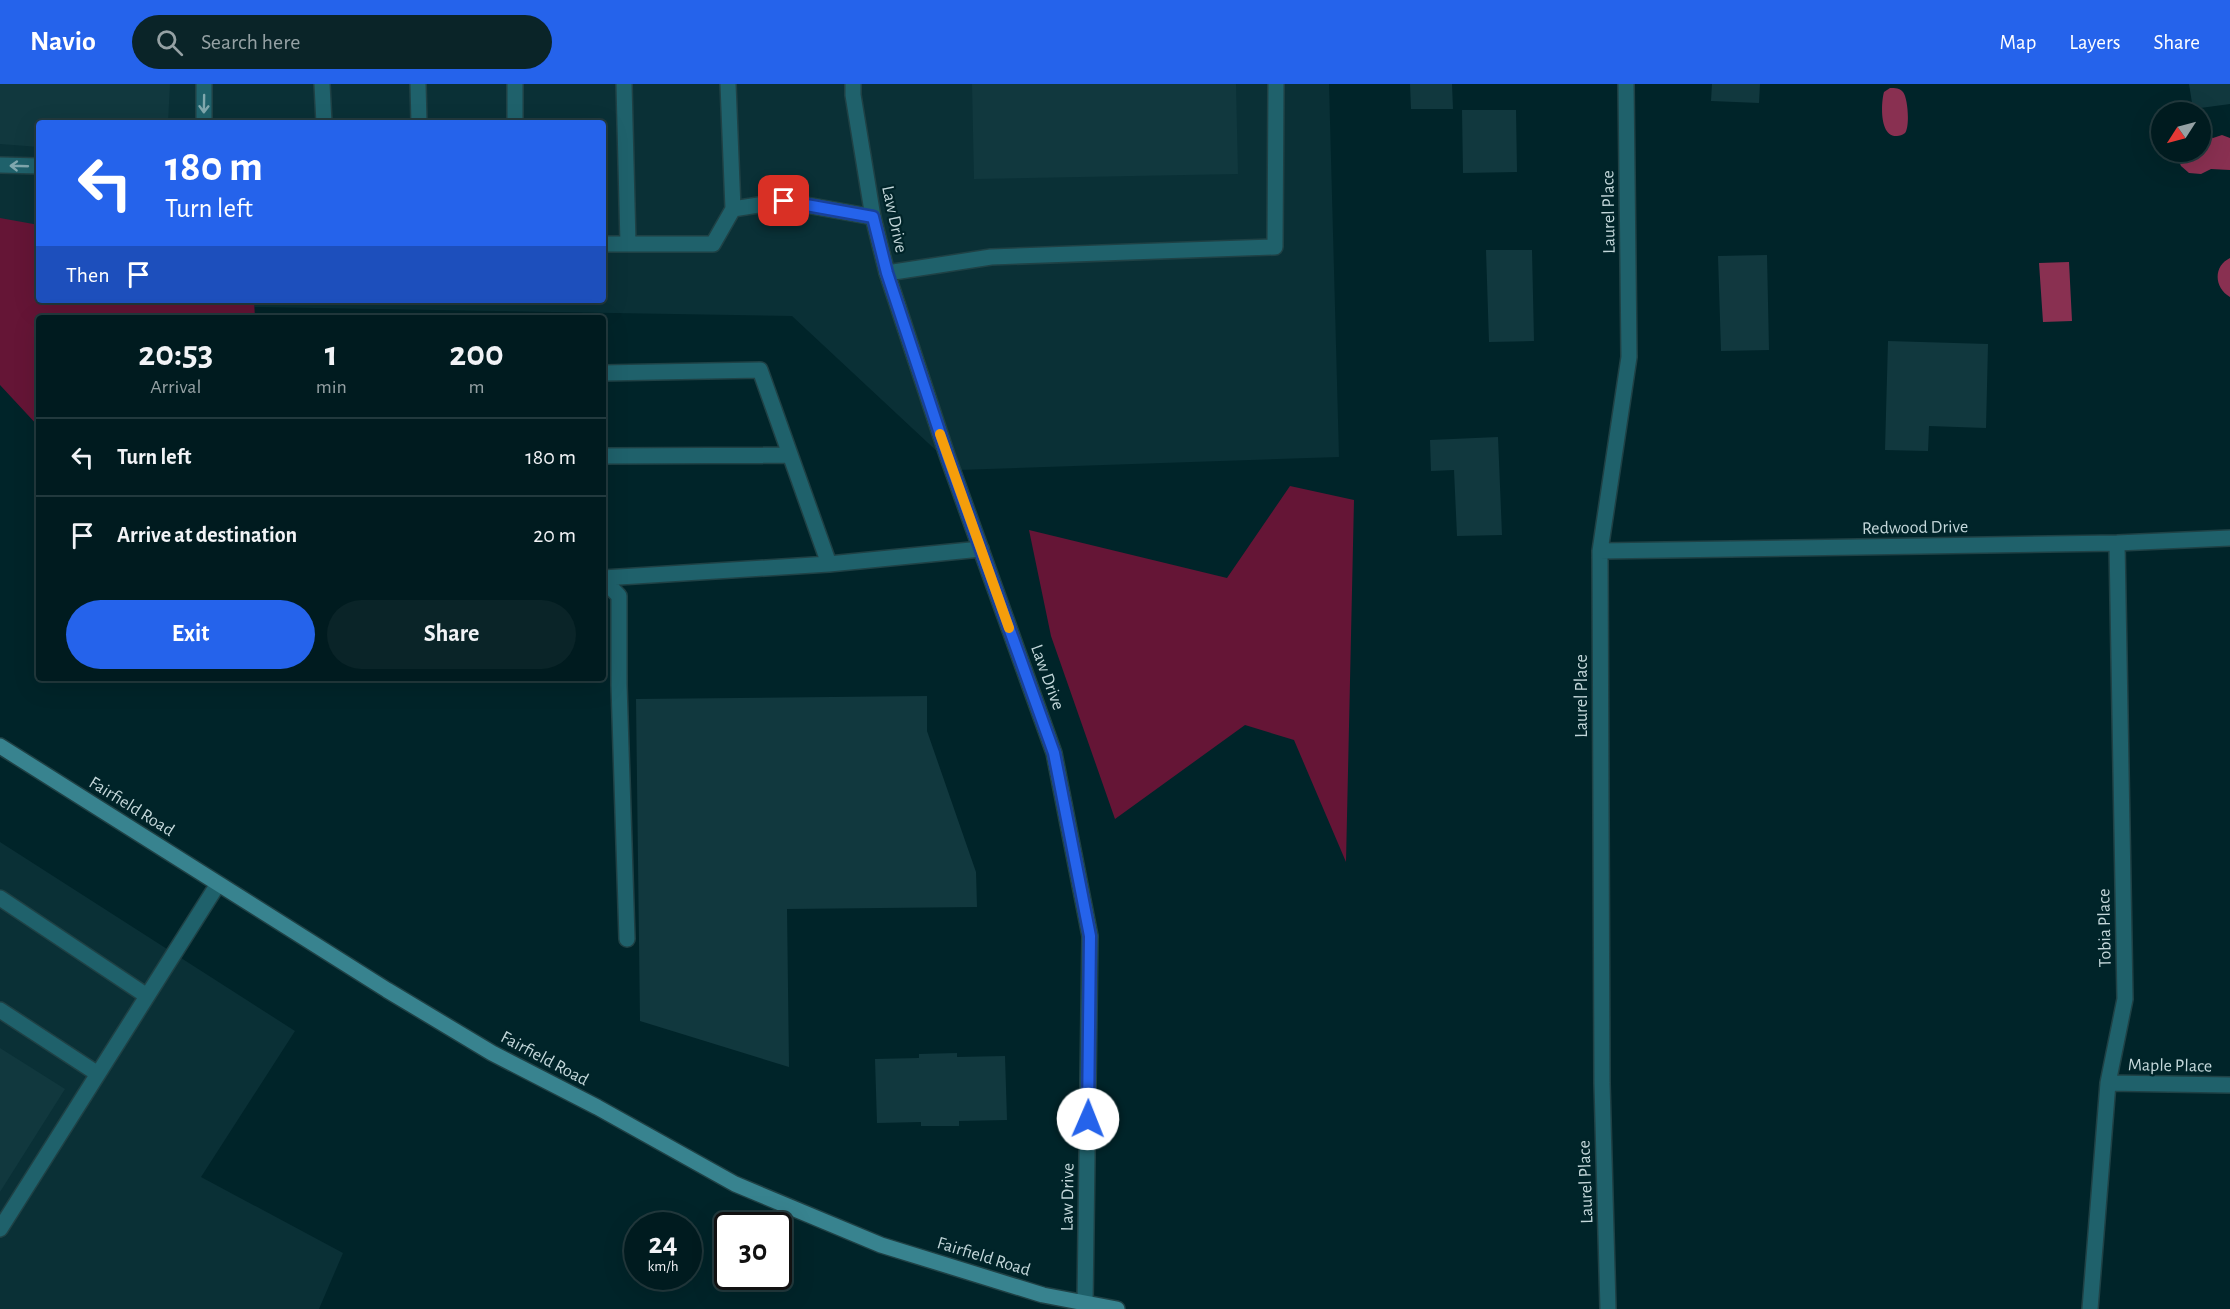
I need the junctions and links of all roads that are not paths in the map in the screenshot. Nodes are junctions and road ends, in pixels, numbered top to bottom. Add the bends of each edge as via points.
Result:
1 (204, 84) edge
2 (322, 84) edge
3 (418, 84) edge
4 (515, 84) edge
5 (624, 84) edge
6 (728, 84) edge
7 (853, 84) edge
8 (1276, 84) edge
9 (1626, 84) edge
10 (204, 120) edge
11 (324, 120) edge
12 (419, 120) edge
13 (515, 120) edge
14 (0, 165) edge
15 (36, 166) edge
16 (733, 208) junction
17 (873, 217) junction
18 (606, 244) edge
19 (627, 244) junction
20 (887, 273) junction
21 (606, 373) edge
22 (789, 455) junction
23 (606, 456) edge
24 (2230, 538) edge
25 (2117, 543) junction
26 (981, 549) junction
27 (1600, 551) junction
28 (829, 564) junction
29 (606, 578) edge
30 (606, 581) edge
31 (0, 746) edge
32 (218, 884) junction
33 (0, 898) edge
34 (627, 939) dead end
35 (147, 996) junction
36 (0, 1010) edge
37 (98, 1074) junction
38 (2108, 1083) junction
39 (2230, 1085) edge
40 (0, 1229) edge
41 (1085, 1303) junction
42 (1117, 1309) edge
43 (1608, 1309) edge
44 (2090, 1309) edge

1 -> 10 street
2 - 11 street
3 - 12 street
4 - 13 street
5 - 19 street
6 - 16 street
7 - 17 street, Law Drive
8 - 20 street via 1275,247 991,257
9 - 27 street, Laurel Place via 1629,357
15 -> 14 street
16 - 17 street via 784,201
16 - 19 street via 713,244
17 - 20 street, Law Drive
18 - 19 street
20 - 26 street, Law Drive
21 - 22 street via 760,369
22 - 23 street
22 - 28 street
24 - 25 street, Redwood Drive
25 - 27 street, Redwood Drive
25 - 38 street, Tobia Place via 2125,999
26 - 28 street
26 - 41 street, Law Drive via 1054,753 1090,936
27 - 43 street, Laurel Place via 1602,1083
28 - 29 street
30 - 34 street via 619,596
31 - 32 street, Fairfield Road
32 - 35 street
32 - 41 street, Fairfield Road via 492,1053 735,1184 881,1245 1043,1295
33 - 35 street
35 - 37 street
36 - 37 street
37 - 40 street
38 - 39 street, Maple Place
38 - 44 street, Tobia Place
41 - 42 street, Fairfield Road

